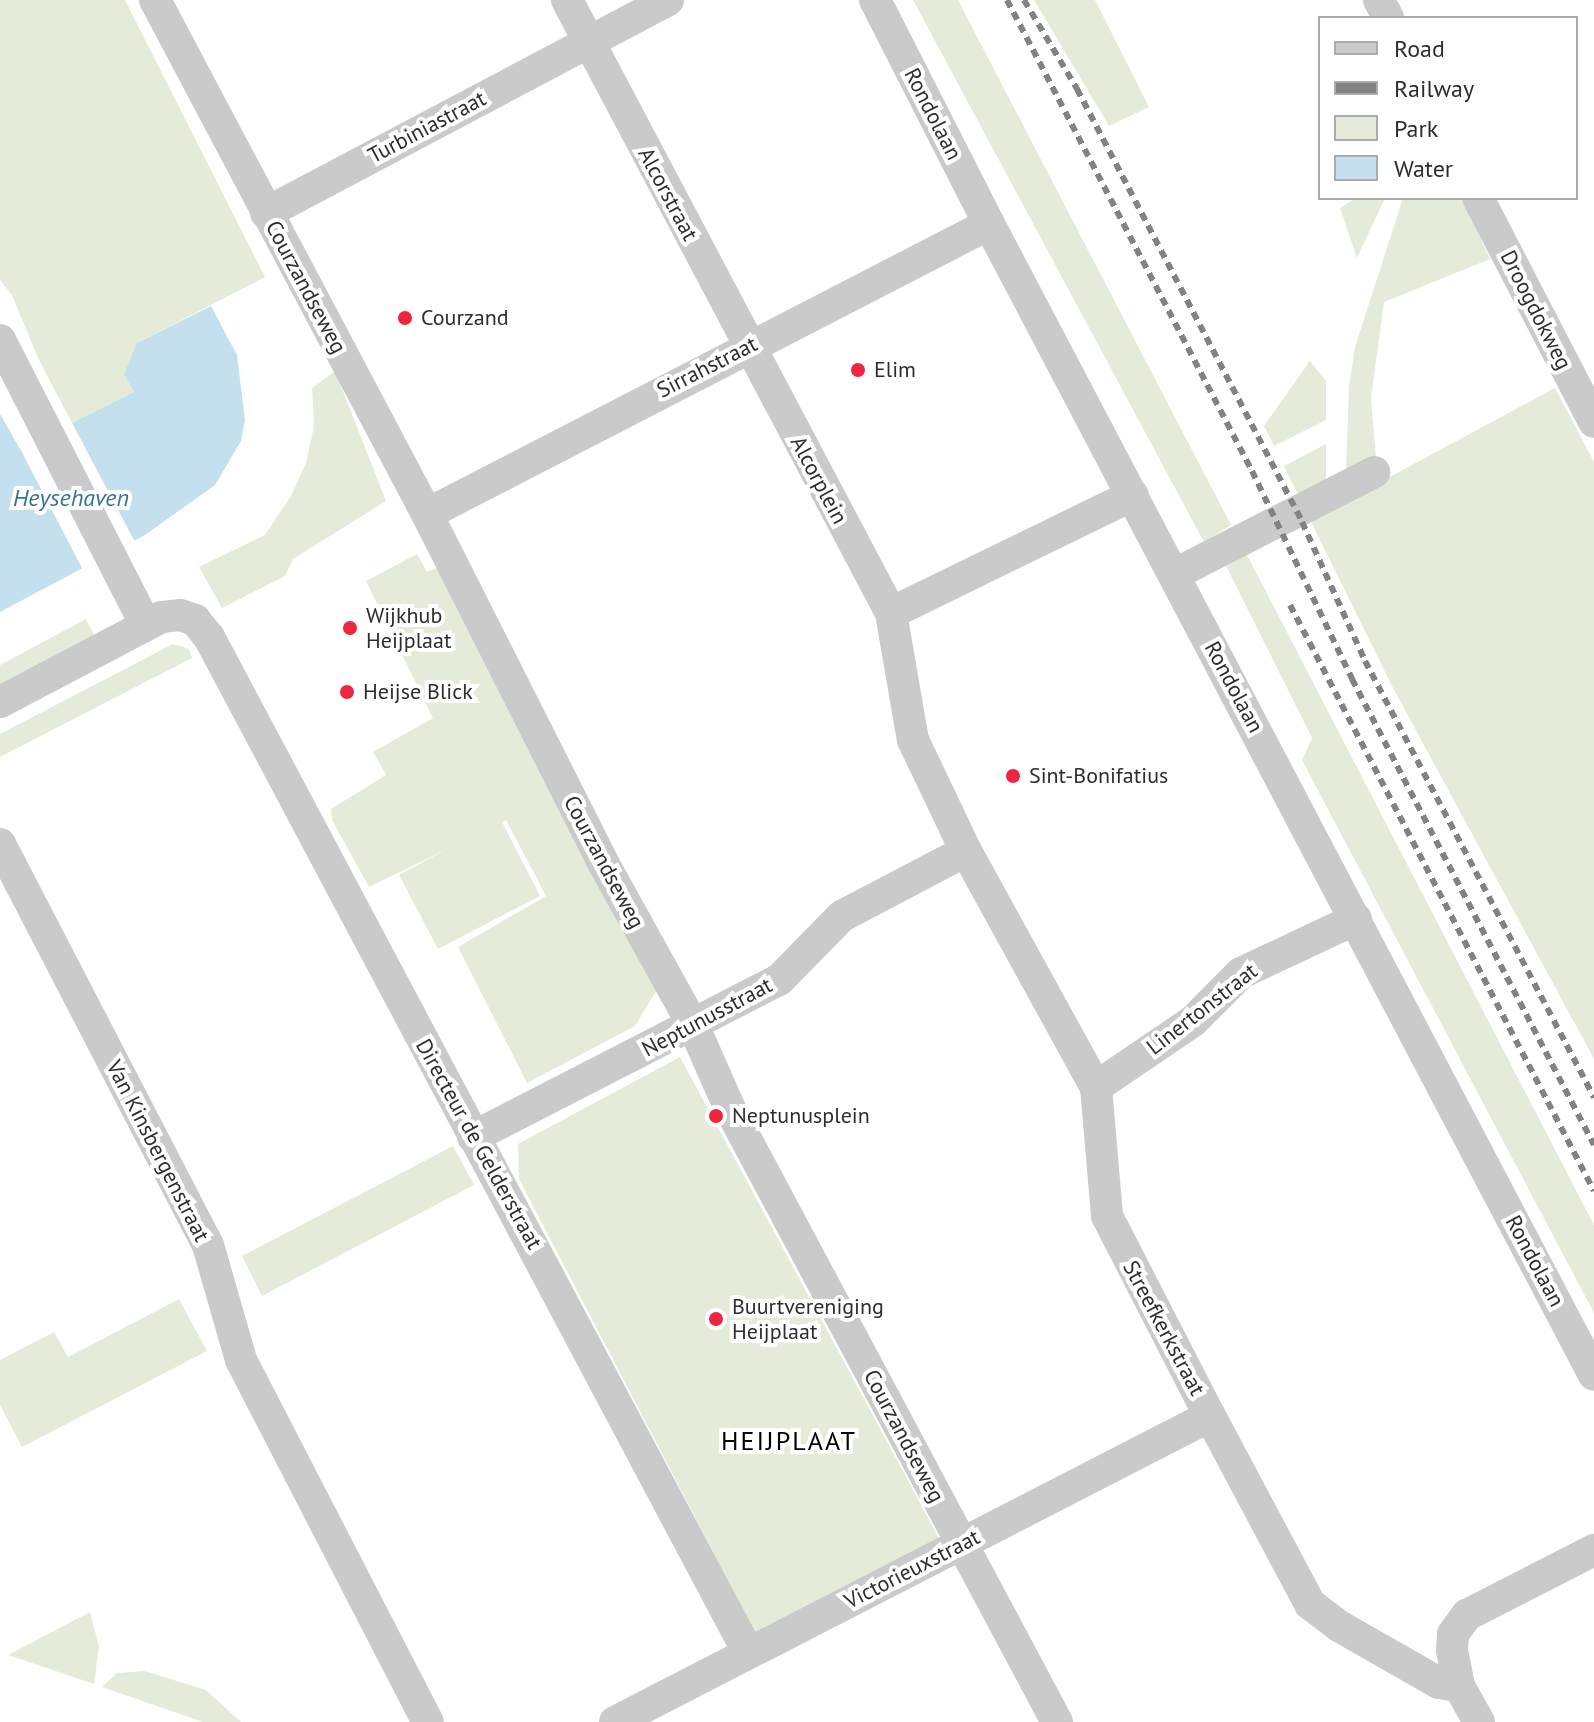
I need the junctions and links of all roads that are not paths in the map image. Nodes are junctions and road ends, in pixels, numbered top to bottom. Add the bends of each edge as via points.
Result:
1 (155, 0) edge
2 (567, 0) edge
3 (668, 0) edge
4 (875, 0) edge
5 (589, 42) junction
6 (1479, 200) edge
7 (266, 213) junction
8 (989, 224) junction
9 (0, 340) edge
10 (747, 346) junction
11 (1594, 422) edge
12 (1374, 472) dead end
13 (1133, 495) junction
14 (427, 514) junction
15 (1175, 574) junction
16 (891, 613) junction
17 (145, 623) junction
18 (0, 702) edge
19 (0, 844) edge
20 (966, 851) junction
21 (1356, 919) junction
22 (693, 1025) junction
23 (1096, 1087) junction
24 (473, 1137) junction
25 (1594, 1375) edge
26 (1210, 1416) junction
27 (962, 1544) junction
28 (1594, 1550) edge
29 (748, 1652) junction
30 (1459, 1686) junction
31 (428, 1722) edge
32 (615, 1722) edge
33 (1057, 1722) edge
34 (1479, 1722) edge

1 - 7 street, Courzandseweg
2 - 5 street, Alcorstraat
3 - 5 street, Turbiniastraat
4 - 8 street, Rondolaan
5 - 7 street, Turbiniastraat
5 - 10 street, Alcorstraat
6 - 11 street, Droogdokweg
7 - 14 street, Courzandseweg
8 - 10 street, Sirrahstraat
8 - 13 street, Rondolaan
9 - 17 street
10 - 14 street, Sirrahstraat
10 - 16 street, Alcorplein
12 - 15 street
13 - 15 street, Rondolaan
13 - 16 street
14 - 22 street, Courzandseweg via 601,859
15 - 21 street, Rondolaan
16 - 20 street, Alcorplein via 913,740
17 - 18 street
17 - 24 street, Directeur de Gelderstraat via 180,615 195,620 209,637
19 - 31 street, Van Kinsbergenstraat via 208,1245 241,1360
20 - 22 street, Neptunusstraat via 842,916 779,980
20 - 23 street, Streefkerkstraat
21 - 23 street, Linertonstraat via 1241,973 1193,1021
21 - 25 street, Rondolaan
22 - 24 street, Neptunusstraat
22 - 27 street, Courzandseweg via 730,1109
23 - 26 street, Streefkerkstraat via 1107,1216
24 - 29 street, Directeur de Gelderstraat
26 - 27 street, Victorieuxstraat
26 - 30 street, Streefkerkstraat via 1310,1604 1439,1683
27 - 29 street, Victorieuxstraat
27 - 33 street, Courzandseweg
28 - 30 street via 1467,1615 1453,1634
29 - 32 street, Victorieuxstraat
30 - 34 street

